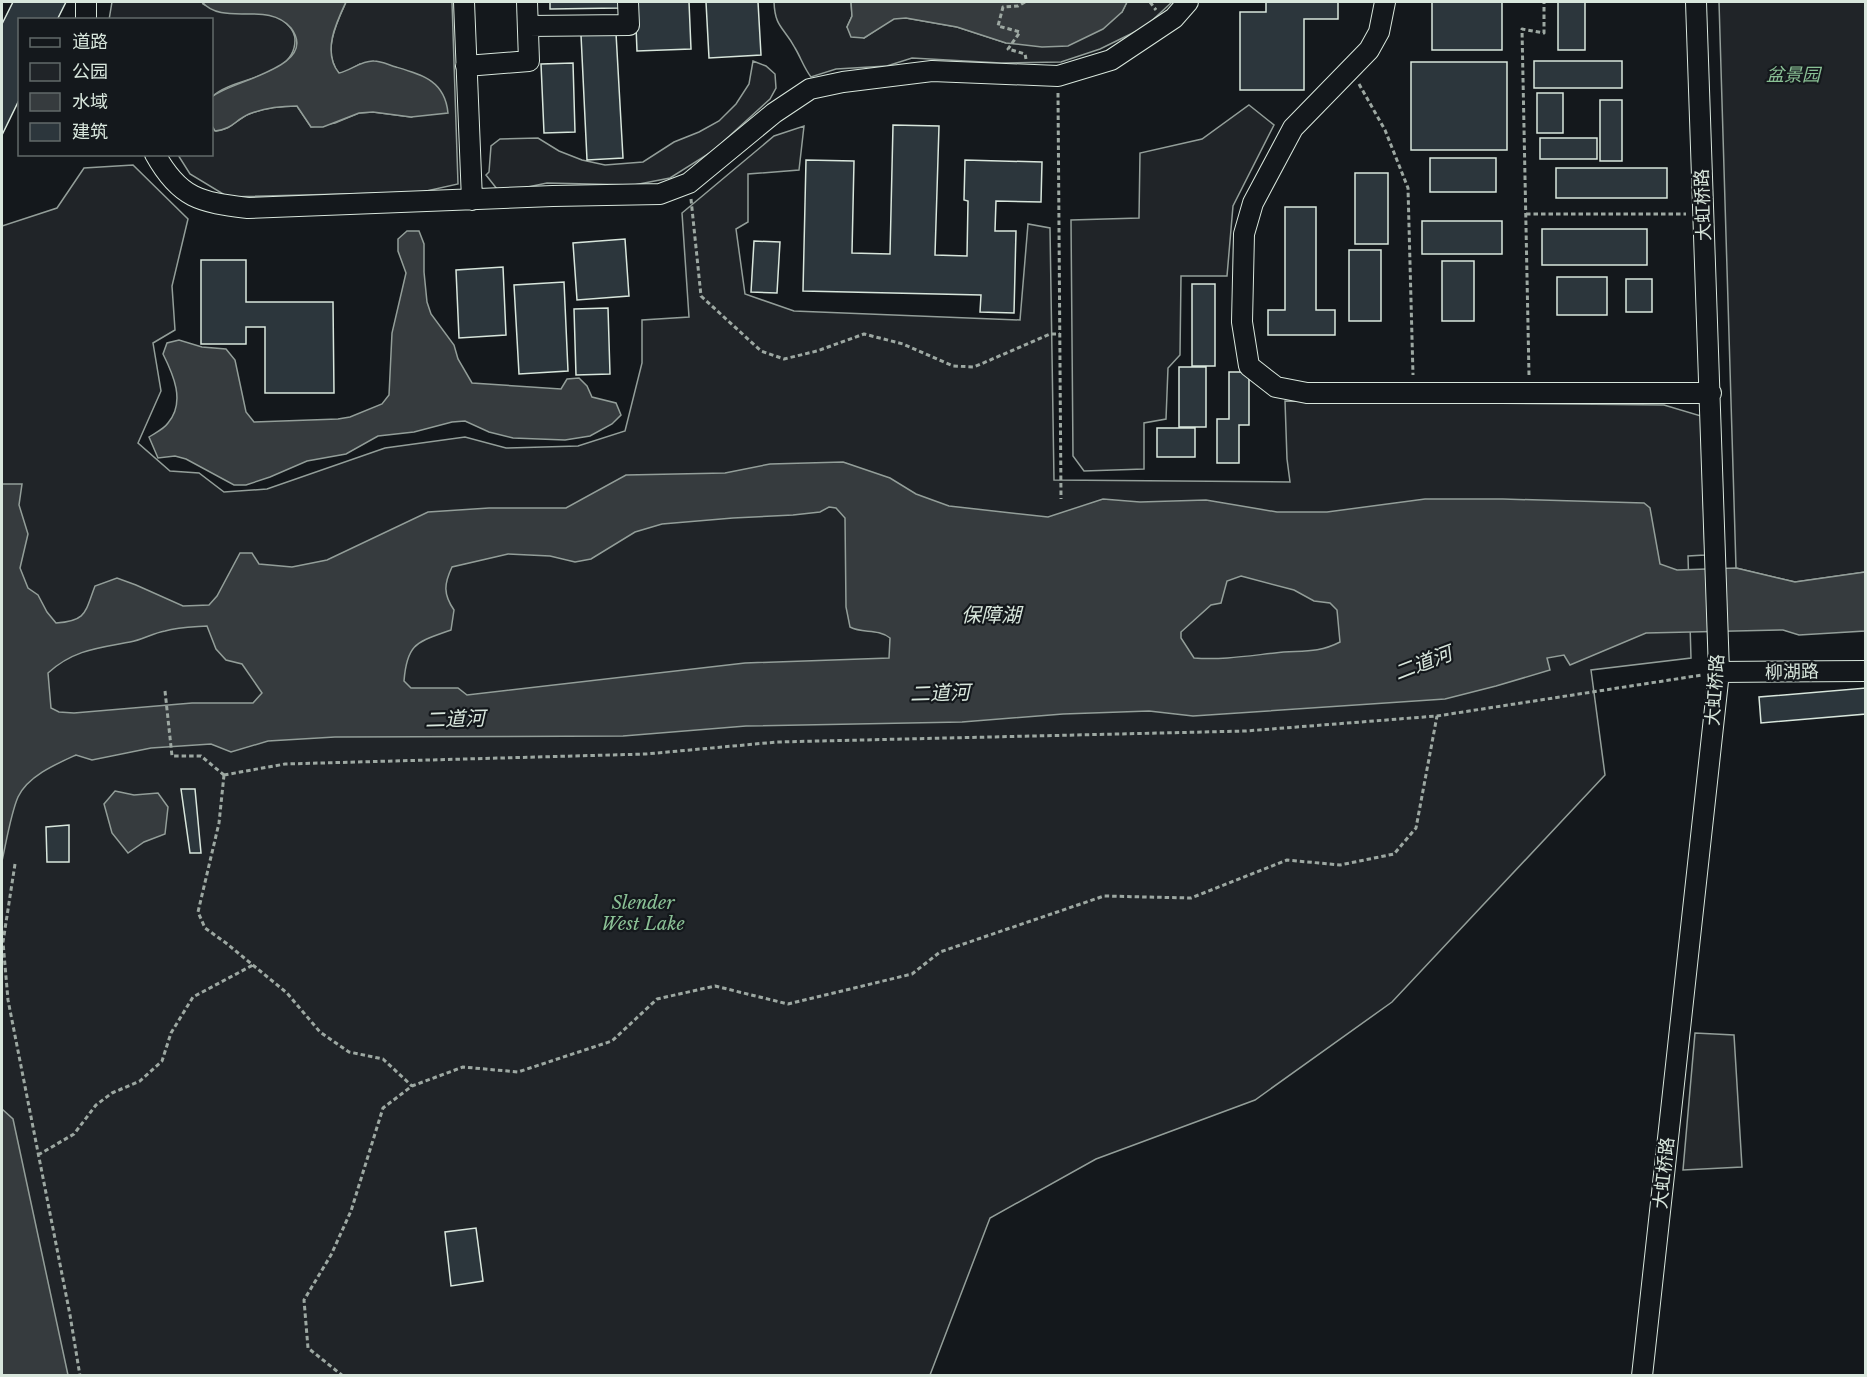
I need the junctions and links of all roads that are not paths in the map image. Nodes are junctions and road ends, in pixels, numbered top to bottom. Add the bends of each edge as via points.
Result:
1 (86, 2) edge
2 (464, 2) edge
3 (526, 2) edge
4 (628, 2) edge
5 (1188, 2) edge
6 (1385, 2) edge
7 (1696, 2) edge
8 (86, 18) edge
9 (528, 26) junction
10 (466, 66) junction
11 (156, 156) edge
12 (472, 200) junction
13 (1711, 393) junction
14 (1866, 670) edge
15 (1719, 672) junction
16 (1642, 1376) edge

1 - 8 street
2 - 10 street
3 - 9 street
4 - 9 street via 629,25
5 - 12 street via 1174,18 1111,60 1058,76 932,71 810,90 774,113 689,183 660,194
6 - 13 street via 1380,32 1369,50 1293,128 1253,203 1244,234 1242,322 1249,366 1276,387 1307,393
7 - 13 street, 大虹桥路
9 - 10 street via 529,61
10 - 12 street
11 - 12 street via 177,185 193,197 217,204 248,208
13 - 15 street, 大虹桥路
14 - 15 street, 柳湖路
15 - 16 street, 大虹桥路

